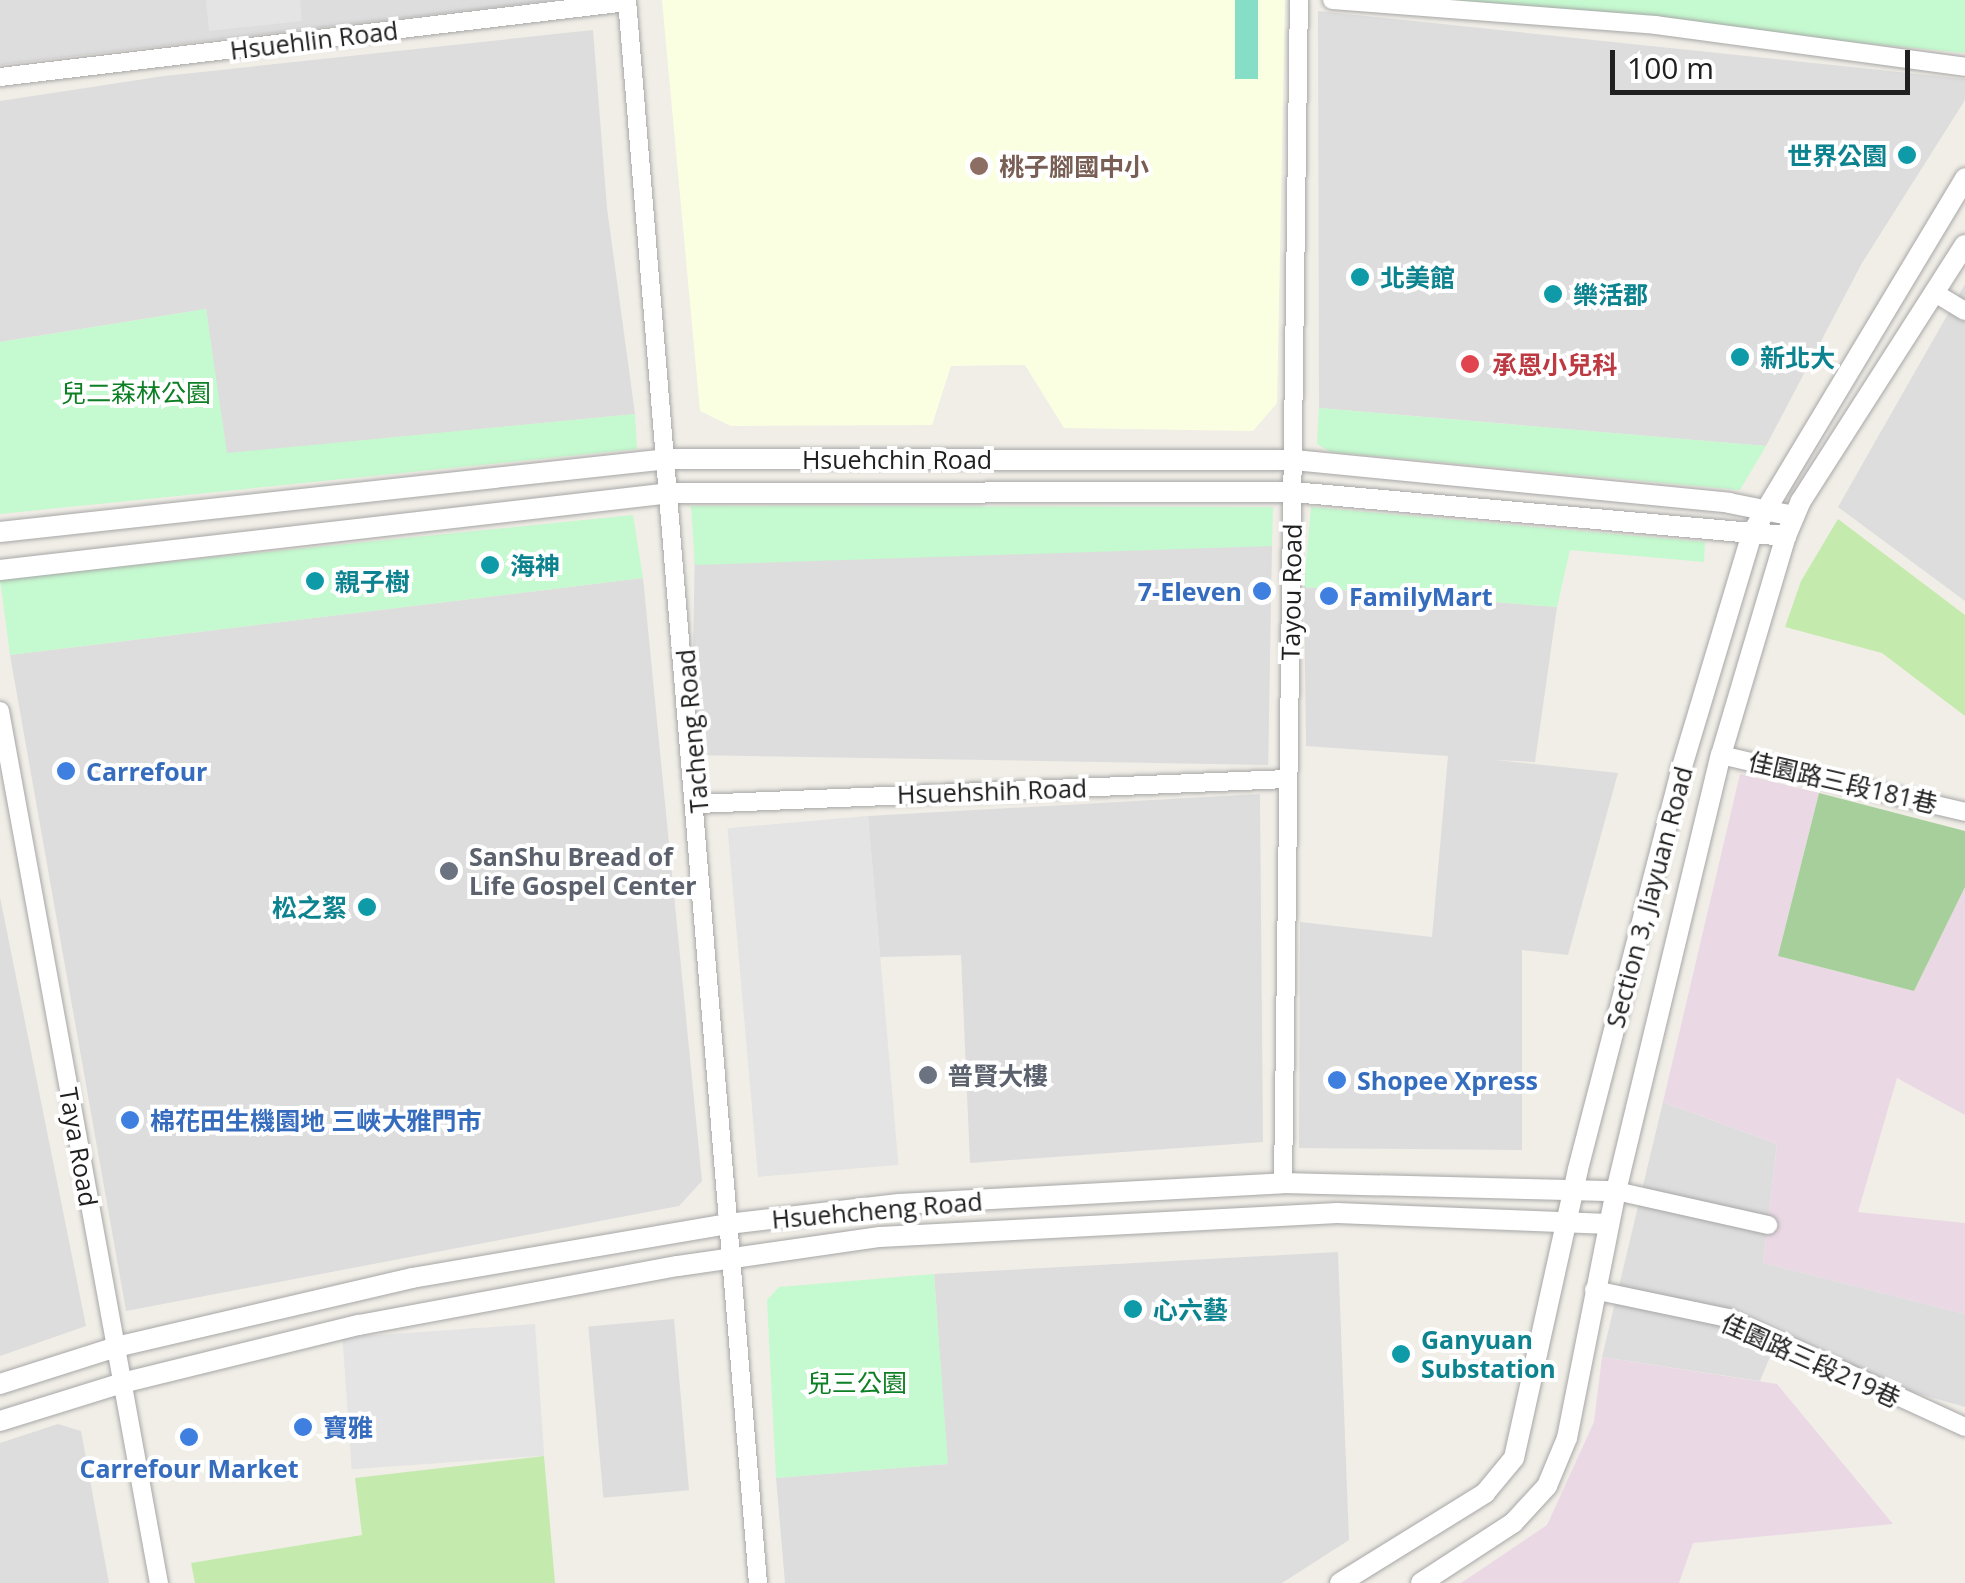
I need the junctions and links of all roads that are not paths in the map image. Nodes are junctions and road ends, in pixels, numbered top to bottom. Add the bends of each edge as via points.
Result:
1 (1299, 0) edge
2 (1332, 0) edge
3 (627, 1) edge
4 (1965, 67) edge
5 (0, 77) edge
6 (1965, 178) edge
7 (1965, 245) edge
8 (1935, 293) junction
9 (1965, 311) edge
10 (668, 459) junction
11 (1294, 460) junction
12 (1293, 492) junction
13 (671, 493) junction
14 (1763, 507) junction
15 (1790, 526) junction
16 (0, 532) edge
17 (1752, 533) junction
18 (0, 570) edge
19 (0, 710) edge
20 (1721, 756) junction
21 (1286, 779) junction
22 (698, 804) junction
23 (1965, 812) edge
24 (1283, 1184) junction
25 (1574, 1189) junction
26 (1616, 1191) junction
27 (1568, 1218) junction
28 (728, 1224) junction
29 (1609, 1224) junction
30 (1768, 1226) dead end
31 (731, 1258) junction
32 (1594, 1290) junction
33 (116, 1347) junction
34 (122, 1382) junction
35 (0, 1384) edge
36 (0, 1421) edge
37 (1965, 1427) edge
38 (159, 1583) edge
39 (758, 1583) edge
40 (1340, 1583) edge
41 (1422, 1583) edge

1 - 11 street, Tayou Road
2 - 4 street via 1656,25
3 - 5 street, Hsuehlin Road
3 - 10 street, Tacheng Road
6 - 14 street, Section 3, Jiayuan Road
7 - 8 street, Section 3, Jiayuan Road
8 - 9 street
8 - 15 street, Section 3, Jiayuan Road
10 - 11 street, Hsuehchin Road
10 - 13 street, Tacheng Road
10 - 16 street, Hsuehchin Road
11 - 12 street, Tayou Road
11 - 14 street, Hsuehchin Road
12 - 13 street, Hsuehchin Road
12 - 17 street, Hsuehchin Road
12 - 21 street, Tayou Road
13 - 18 street, Hsuehchin Road
13 - 22 street, Tacheng Road
14 - 15 street, Hsuehchin Road
14 - 17 street, Section 3, Jiayuan Road
15 - 17 street, Hsuehchin Road
15 - 20 street, Section 3, Jiayuan Road
17 - 25 street, Section 3, Jiayuan Road via 1681,770
19 - 33 street, Taya Road
20 - 23 street, 佳園路三段181巷
20 - 26 street, Section 3, Jiayuan Road
21 - 22 street, Hsuehshih Road
21 - 24 street, Tayou Road
22 - 28 street, Tacheng Road
24 - 25 street, Hsuehcheng Road
24 - 28 street, Hsuehcheng Road via 898,1204
25 - 26 street, Hsuehcheng Road
25 - 27 street, Section 3, Jiayuan Road
26 - 29 street, Section 3, Jiayuan Road
26 - 30 street, Hsuehcheng Road
27 - 29 street, Hsuehcheng Road
27 - 31 street, Hsuehcheng Road via 1199,1215 915,1234
27 - 40 street, Section 3, Jiayuan Road via 1514,1458 1485,1492
28 - 31 street, Tacheng Road
28 - 33 street, Hsuehcheng Road via 412,1278
29 - 32 street, Section 3, Jiayuan Road
31 - 34 street, Hsuehcheng Road via 359,1325
31 - 39 street, Tacheng Road
32 - 37 street, 佳園路三段219巷 via 1728,1318
32 - 41 street, Section 3, Jiayuan Road via 1566,1438 1547,1486 1513,1524
33 - 34 street, Taya Road
33 - 35 street, Hsuehcheng Road
34 - 36 street, Hsuehcheng Road
34 - 38 street, Taya Road

